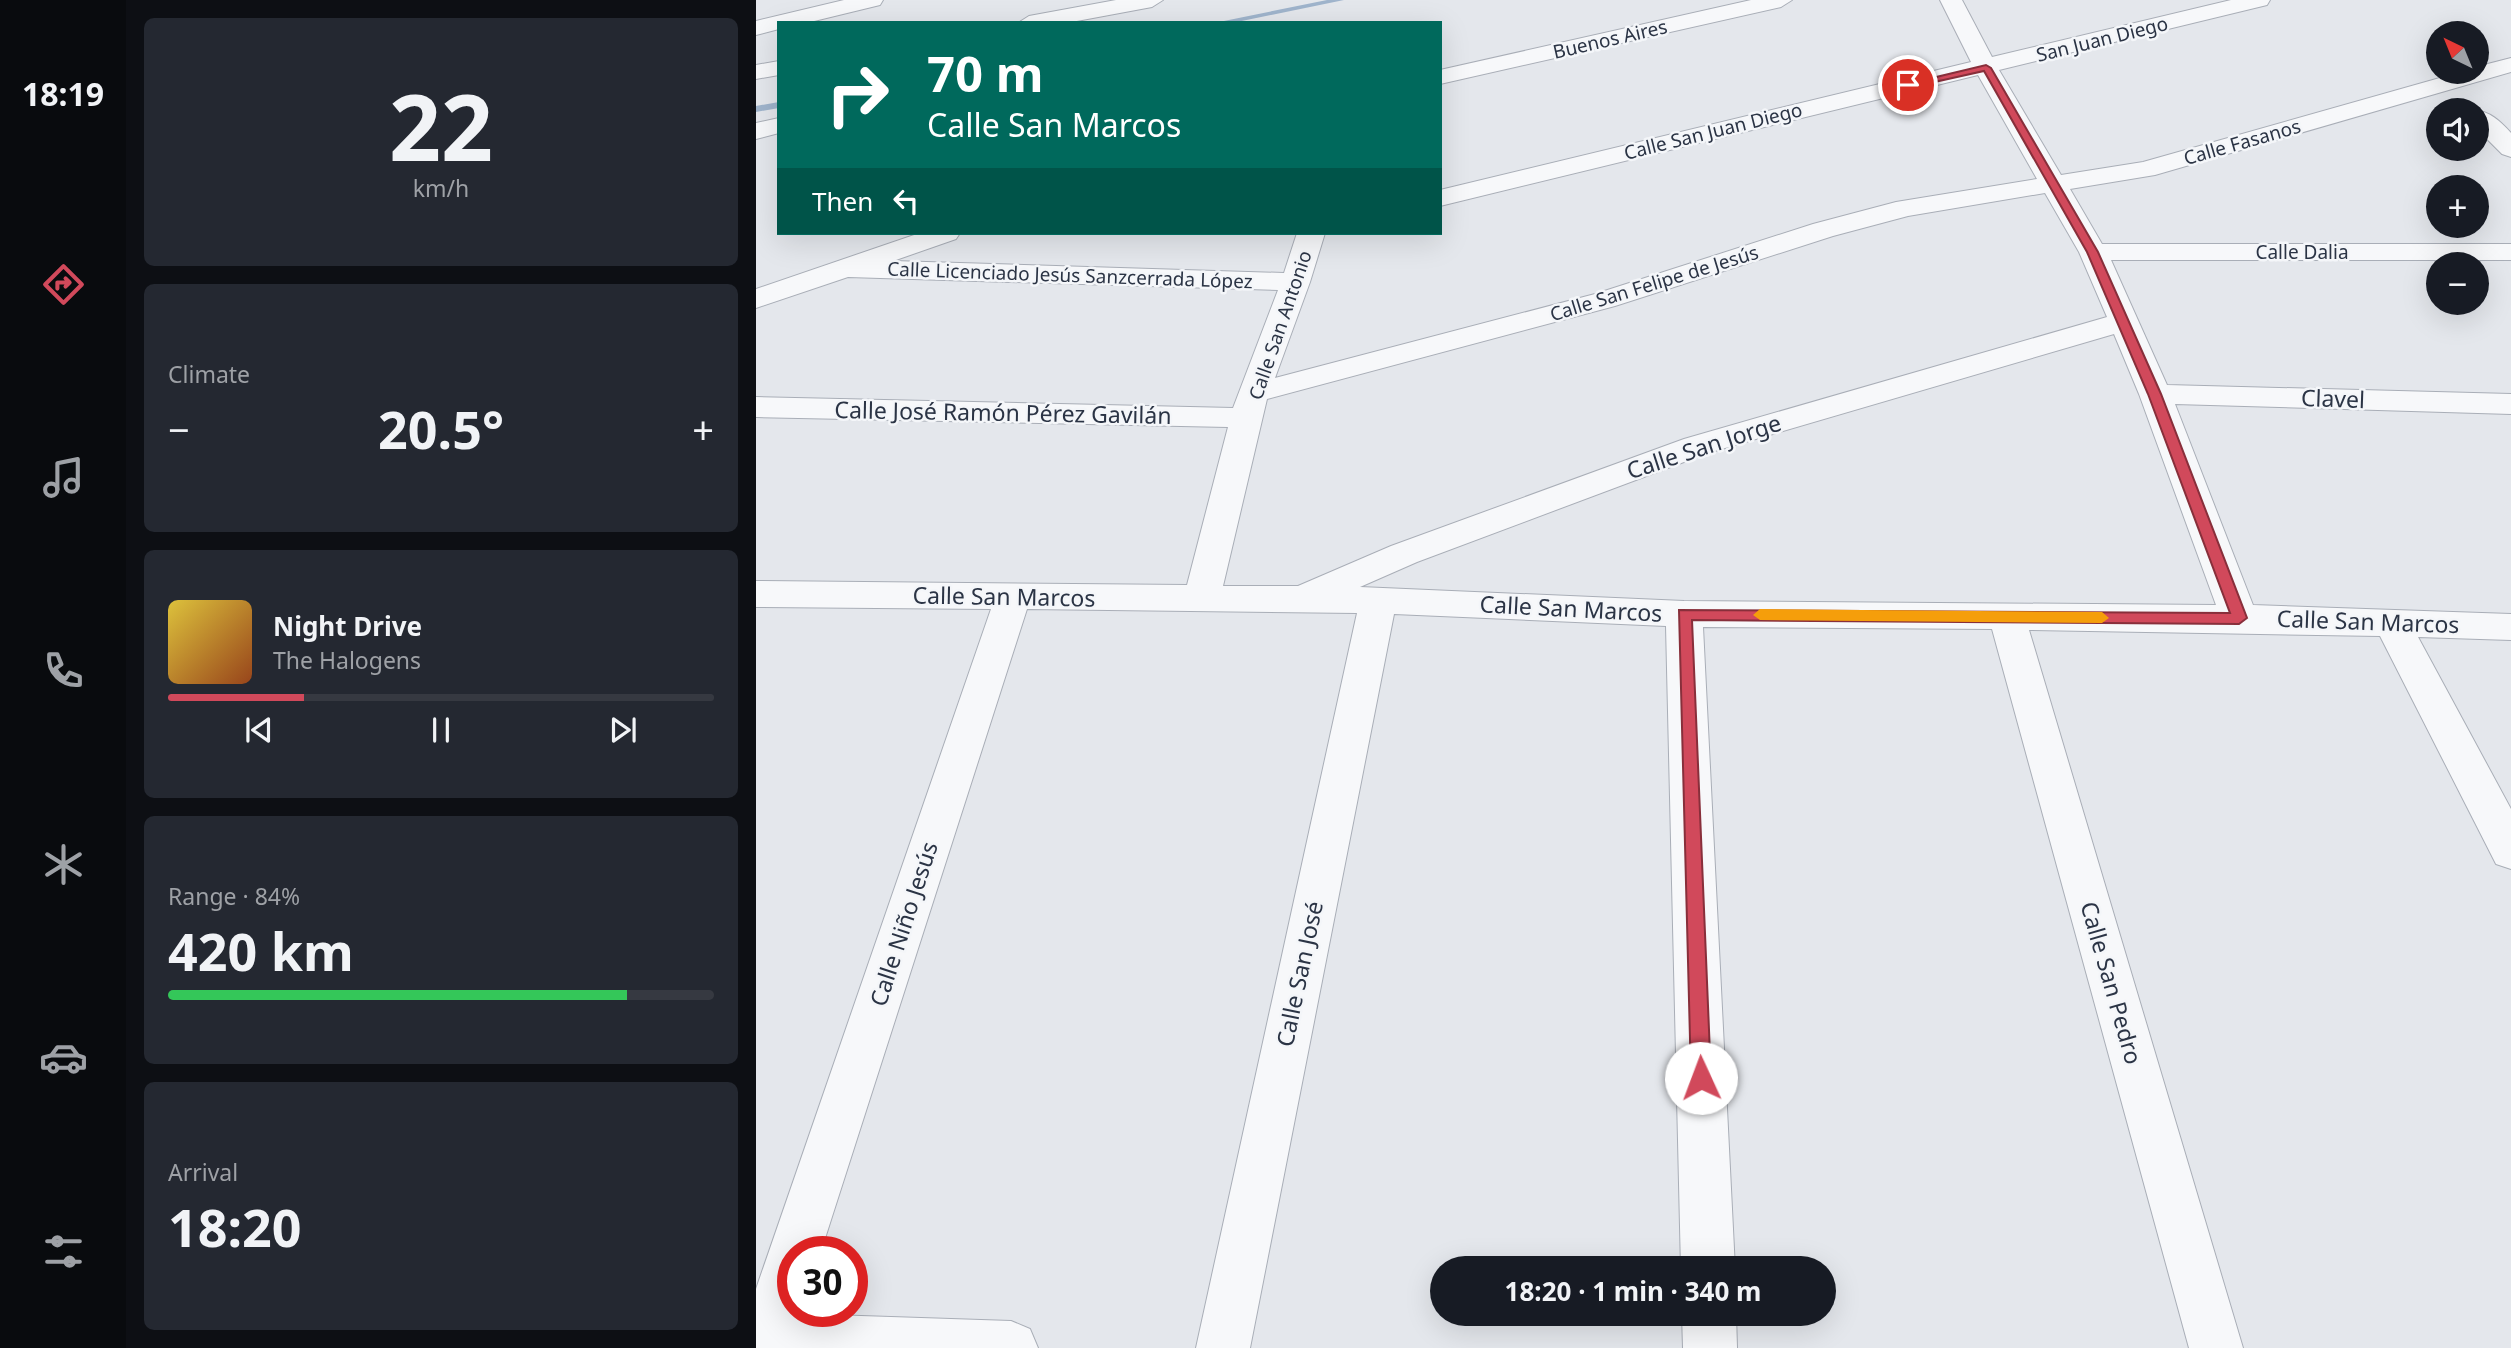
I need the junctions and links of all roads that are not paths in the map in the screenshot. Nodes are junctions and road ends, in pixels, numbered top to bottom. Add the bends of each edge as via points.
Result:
1 (872, 0) edge
2 (1152, 0) edge
3 (1780, 0) edge
4 (1951, 0) edge
5 (2259, 0) edge
6 (791, 14) edge
7 (1026, 18) edge
8 (756, 28) edge
9 (2511, 65) edge
10 (777, 68) edge
11 (1986, 68) junction
12 (756, 72) edge
13 (1442, 77) edge
14 (2427, 91) junction
15 (2440, 98) edge
16 (2493, 123) edge
17 (777, 126) edge
18 (756, 131) edge
19 (2511, 149) edge
20 (2056, 186) junction
21 (1442, 198) edge
22 (940, 235) edge
23 (1310, 235) edge
24 (2511, 251) edge
25 (2093, 252) junction
26 (843, 268) junction
27 (1296, 282) junction
28 (756, 299) edge
29 (2122, 322) junction
30 (2155, 394) junction
31 (2511, 404) edge
32 (1251, 406) junction
33 (756, 407) edge
34 (756, 594) edge
35 (1013, 597) junction
36 (1201, 600) junction
37 (1295, 600) junction
38 (1378, 600) junction
39 (1684, 614) junction
40 (2007, 617) junction
41 (2239, 618) junction
42 (2391, 622) junction
43 (2511, 627) edge
44 (2511, 852) edge
45 (800, 1236) edge
46 (1707, 1256) edge
47 (777, 1300) edge
48 (1709, 1326) edge
49 (761, 1343) edge
50 (1011, 1348) edge
51 (1223, 1348) edge
52 (1710, 1348) edge
53 (2216, 1348) edge

1 - 6 street
2 - 7 street
3 - 13 street, Buenos Aires
4 - 11 street
5 - 11 street, San Juan Diego
6 - 8 street
9 - 14 street, Calle Fasanos
10 - 12 street
11 - 20 street
11 - 21 street, Calle San Juan Diego
14 - 15 street
14 - 20 street, Calle Fasanos via 2146,169
16 - 19 street
17 - 18 street
20 - 25 street
20 - 32 street, Calle San Felipe de Jesús via 1906,208 1823,230
22 - 26 street
23 - 27 street, Calle San Antonio
24 - 25 street, Calle Dalia
25 - 29 street
26 - 27 street, Calle Licenciado Jesús Sanzcerrada López
26 - 28 street
27 - 32 street, Calle San Antonio
29 - 30 street
29 - 37 street, Calle San Jorge via 1696,446 1404,554
30 - 31 street, Clavel
30 - 41 street
32 - 33 street, Calle José Ramón Pérez Gavilán
32 - 36 street, Calle San Antonio
34 - 35 street, Calle San Marcos
35 - 36 street, Calle San Marcos
35 - 45 street, Calle Niño Jesús
36 - 37 street, Calle San Marcos
37 - 38 street, Calle San Marcos
38 - 39 street, Calle San Marcos
38 - 51 street, Calle San José
39 - 40 street, Calle San Marcos
39 - 46 street
40 - 41 street, Calle San Marcos
40 - 53 street, Calle San Pedro
41 - 42 street, Calle San Marcos
42 - 43 street, Calle San Marcos
42 - 44 street
47 - 49 street
48 - 52 street
49 - 50 street

